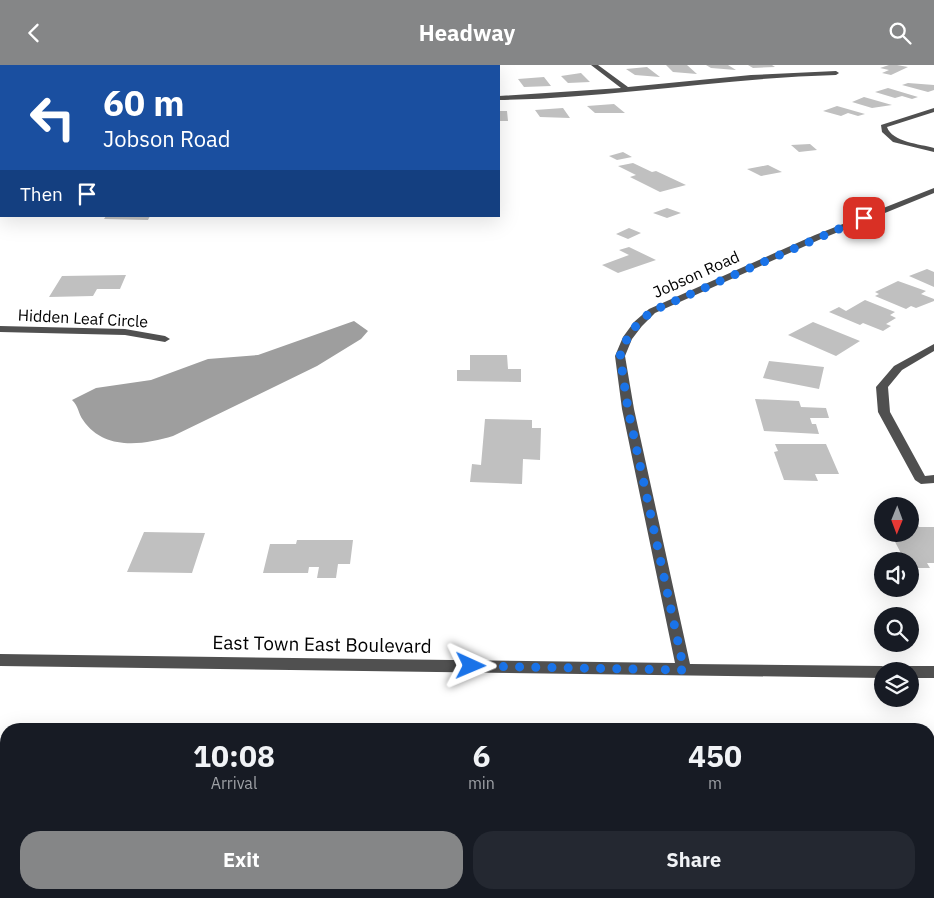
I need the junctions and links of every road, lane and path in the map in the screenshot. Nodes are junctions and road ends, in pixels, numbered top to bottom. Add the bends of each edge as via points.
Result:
1 (594, 65) edge
2 (836, 73) dead end
3 (627, 90) junction
4 (500, 98) edge
5 (934, 109) edge
6 (934, 150) edge
7 (934, 190) edge
8 (0, 329) edge
9 (165, 339) dead end
10 (934, 347) edge
11 (934, 479) edge
12 (0, 660) edge
13 (684, 670) junction
14 (874, 672) edge
15 (919, 672) edge
16 (934, 672) edge

1 - 3 street
2 - 3 street via 804,73
3 - 4 street
5 - 6 street via 883,126 885,133 896,139
7 - 13 street, Jobson Road via 818,237 652,311 627,339 620,356 628,409
8 - 9 street, Hidden Leaf Circle via 124,332
10 - 11 street via 898,368 882,387 884,412 920,479
12 - 13 street, East Town East Boulevard
13 - 14 street, East Town East Boulevard
15 - 16 street

